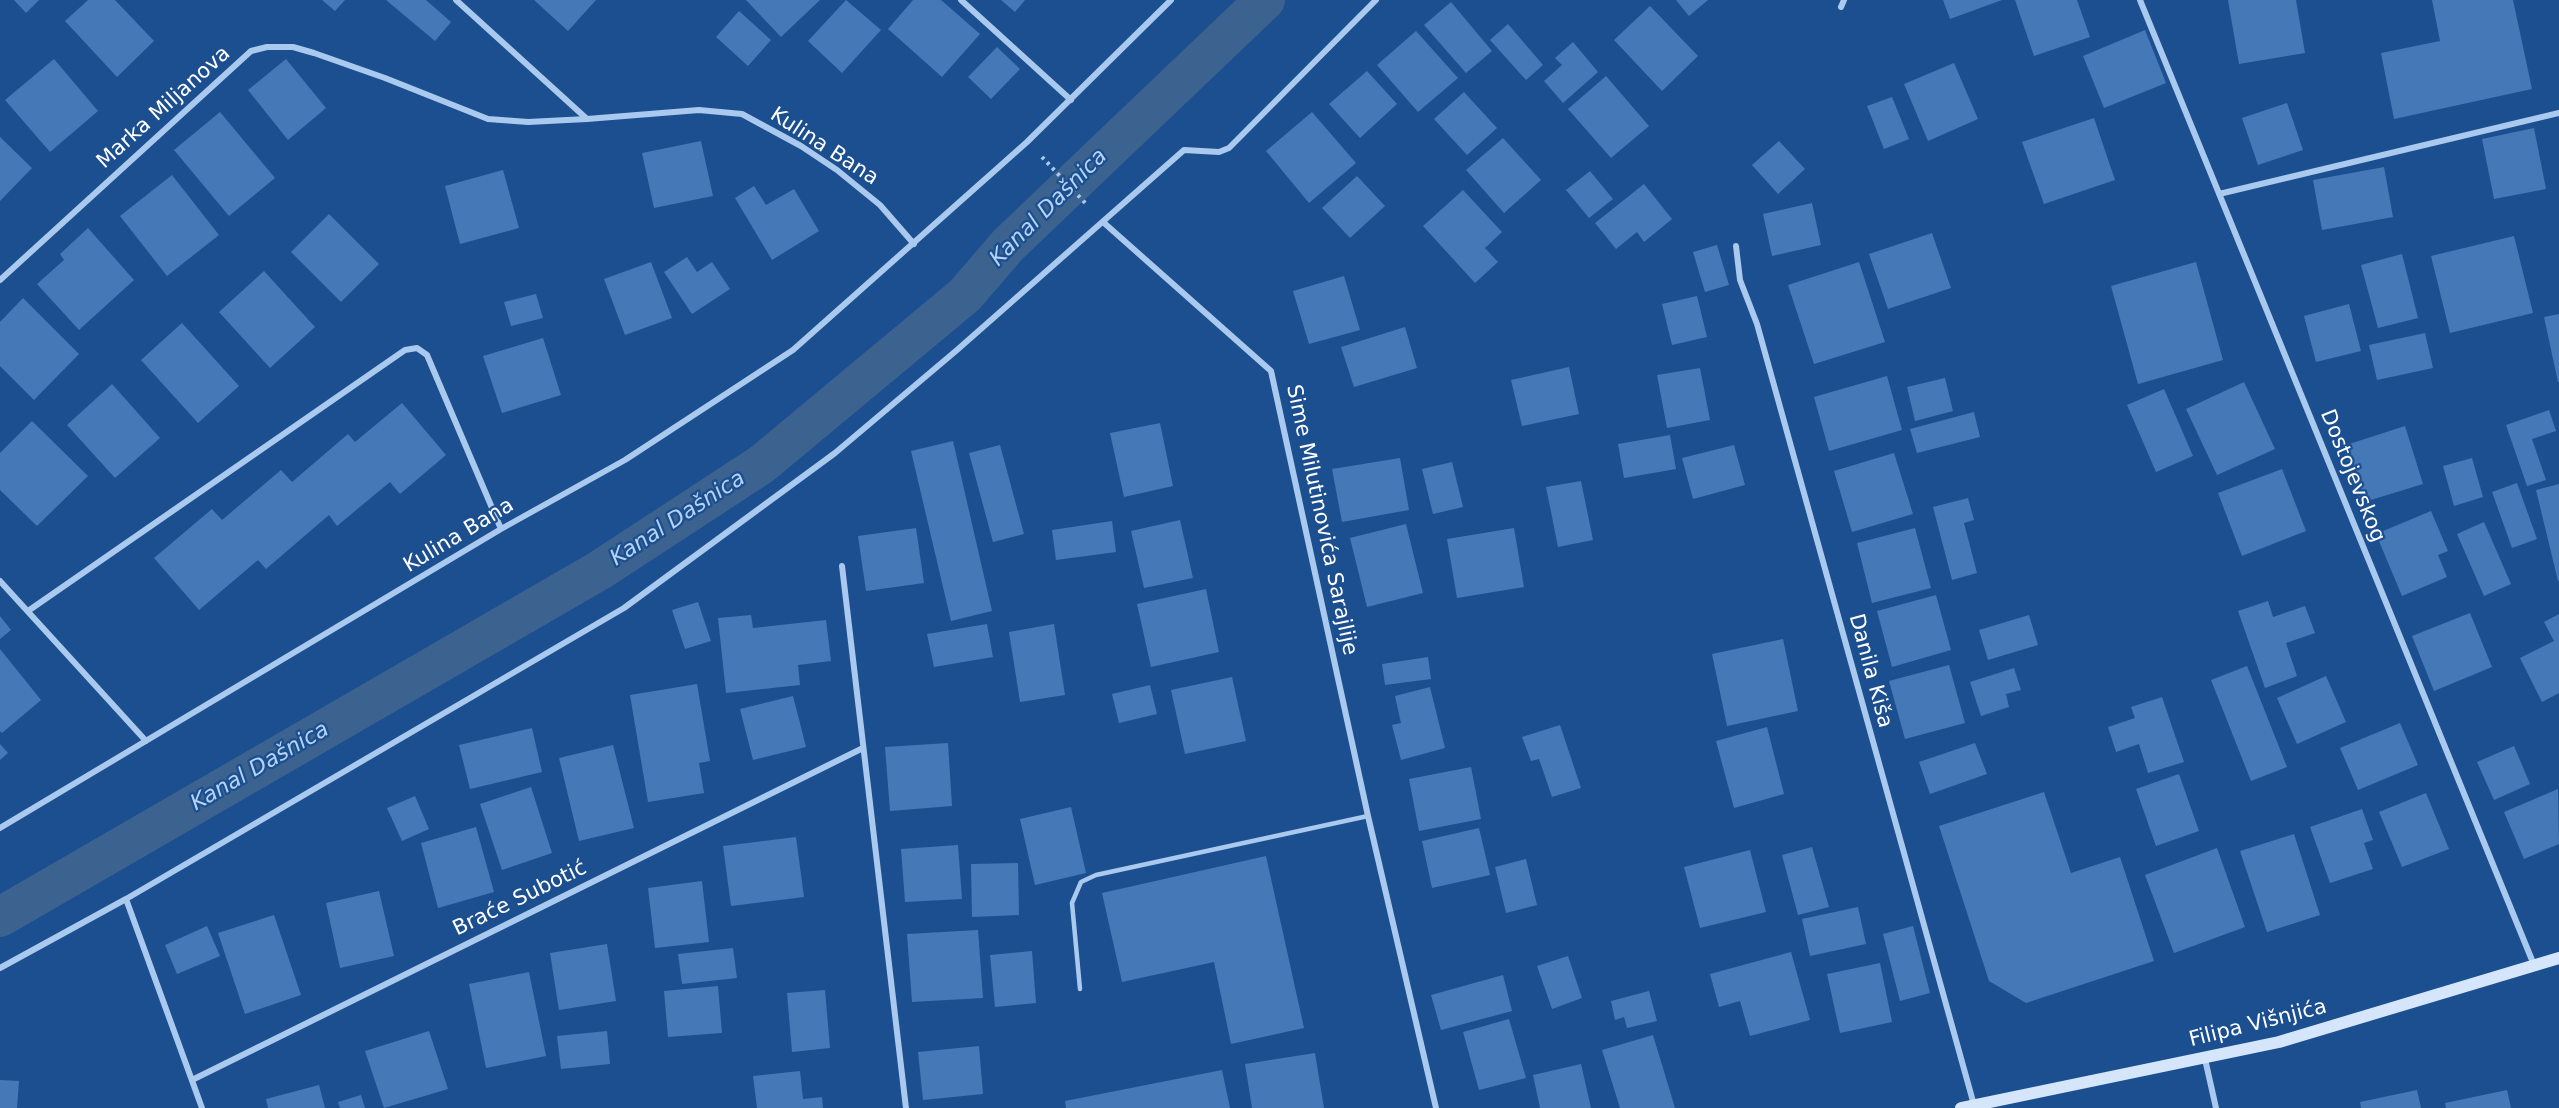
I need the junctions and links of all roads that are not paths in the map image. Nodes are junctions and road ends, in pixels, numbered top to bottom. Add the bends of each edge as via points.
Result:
1 (456, 0) edge
2 (961, 0) edge
3 (1171, 0) edge
4 (1376, 0) edge
5 (1844, 0) edge
6 (2140, 0) edge
7 (1842, 7) dead end
8 (1071, 100) junction
9 (2559, 113) edge
10 (587, 119) junction
11 (2219, 194) junction
12 (1103, 222) junction
13 (914, 244) junction
14 (1736, 246) dead end
15 (0, 280) edge
16 (501, 529) junction
17 (842, 566) dead end
18 (0, 581) edge
19 (28, 611) junction
20 (146, 741) junction
21 (863, 748) junction
22 (1368, 816) junction
23 (0, 828) edge
24 (126, 899) junction
25 (2559, 958) edge
26 (2534, 965) junction
27 (0, 968) edge
28 (1080, 989) dead end
29 (2205, 1059) junction
30 (192, 1080) junction
31 (1974, 1105) junction
32 (202, 1108) edge
33 (906, 1108) edge
34 (1436, 1108) edge
35 (1961, 1108) edge
36 (2216, 1108) edge

1 - 10 street
2 - 8 street
3 - 8 street, Kulina Bana
4 - 12 street via 1229,148 1219,152 1184,150
5 - 7 street
6 - 11 street, Dostojevskog
8 - 13 street, Kulina Bana
9 - 11 street
10 - 13 street, Kulina Bana via 699,110 742,114 837,170 880,205
10 - 15 street, Marka Miljanova via 488,119 314,53 292,47 251,51
11 - 26 street, Dostojevskog
12 - 22 street, Sime Milutinovića Sarajlije via 1271,371
12 - 24 street via 835,453 624,608
13 - 16 street, Kulina Bana via 793,350 625,460
14 - 31 street, Danila Kiša via 1740,280 1757,324
16 - 19 street via 427,355 417,348 405,350
16 - 20 street, Kulina Bana
17 - 21 street
18 - 19 street
19 - 20 street
20 - 23 street, Kulina Bana
21 - 30 street, Braće Subotić
21 - 33 street
22 - 28 lane via 1096,874 1081,882 1072,903
22 - 34 street, Sime Milutinovića Sarajlije
24 - 27 street
24 - 30 street
25 - 26 main road, Filipa Višnjića
26 - 29 main road, Filipa Višnjića via 2279,1042
29 - 31 main road, Filipa Višnjića
29 - 36 street
30 - 32 street
31 - 35 main road, Filipa Višnjića

